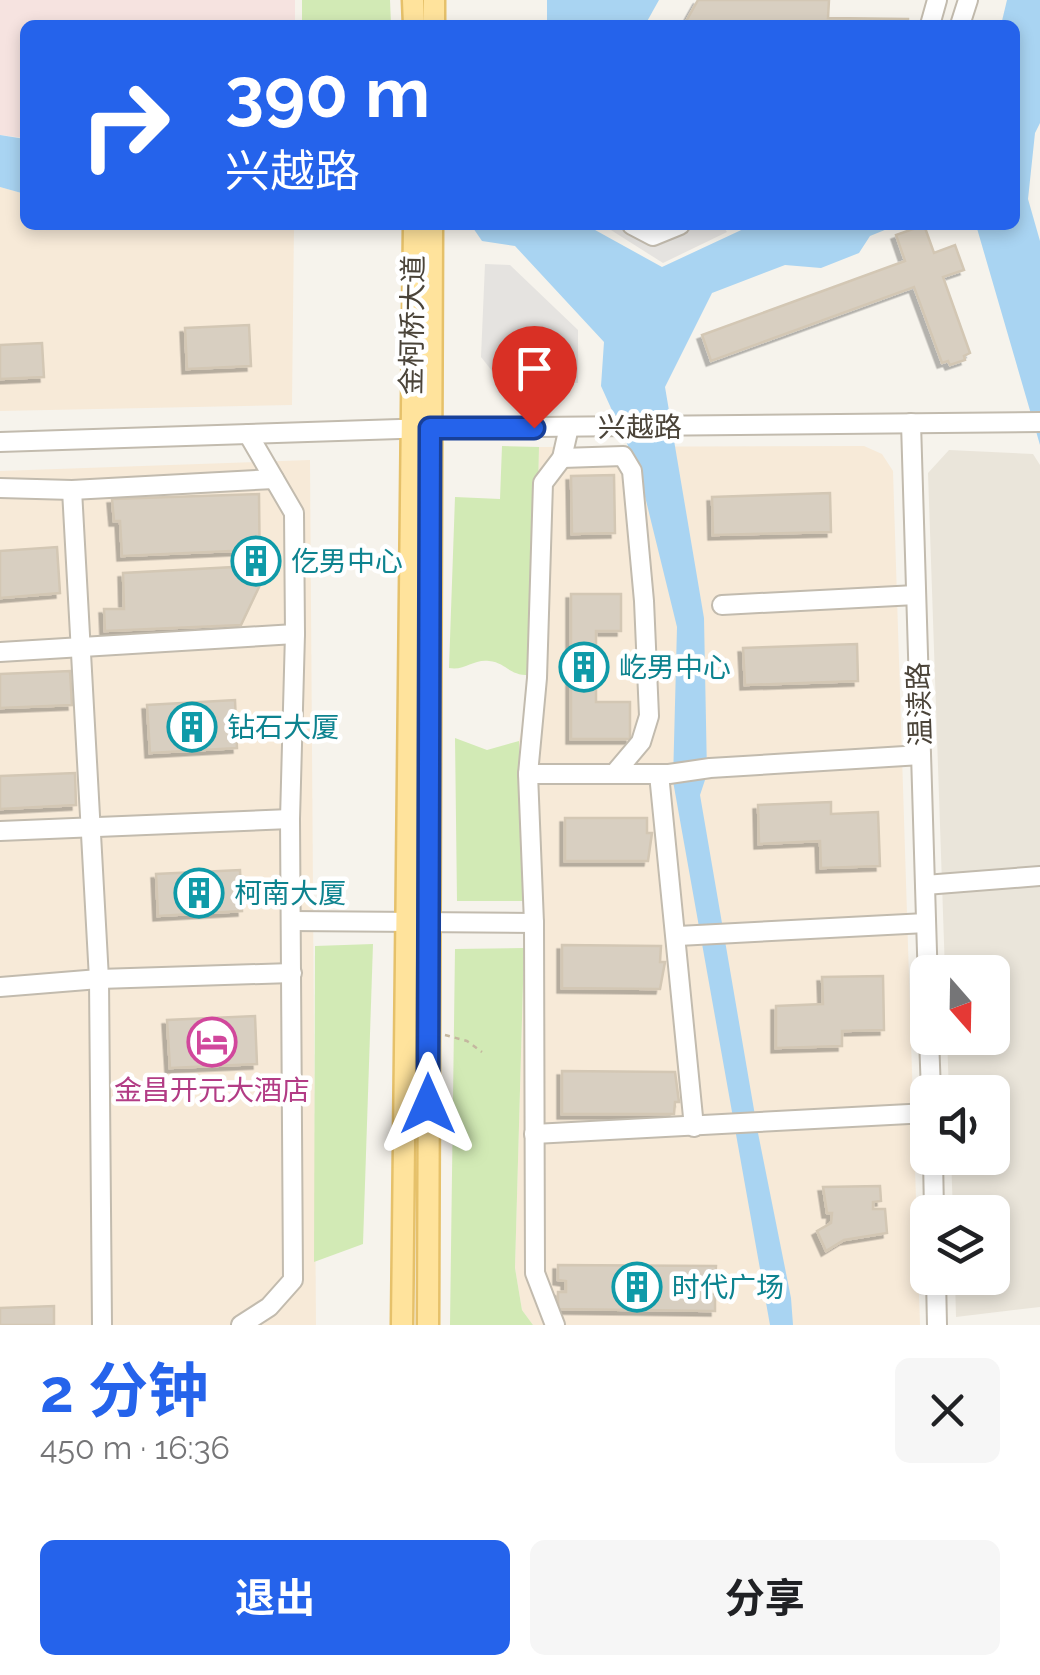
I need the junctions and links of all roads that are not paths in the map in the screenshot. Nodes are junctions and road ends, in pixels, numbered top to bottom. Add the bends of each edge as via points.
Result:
1 (414, 230) edge
2 (432, 230) edge
3 (1040, 422) edge
4 (911, 424) junction
5 (569, 427) junction
6 (420, 429) junction
7 (248, 434) junction
8 (0, 442) edge
9 (562, 458) junction
10 (274, 479) junction
11 (0, 488) edge
12 (72, 490) junction
13 (916, 595) junction
14 (722, 605) dead end
15 (295, 634) junction
16 (83, 648) junction
17 (0, 652) edge
18 (921, 755) junction
19 (528, 774) junction
20 (614, 774) junction
21 (664, 774) junction
22 (290, 819) junction
23 (88, 828) junction
24 (0, 831) edge
25 (1040, 876) edge
26 (924, 885) junction
27 (291, 922) junction
28 (406, 922) junction
29 (429, 922) junction
30 (534, 924) junction
31 (926, 924) junction
32 (684, 936) junction
33 (927, 955) edge
34 (292, 973) junction
35 (99, 979) junction
36 (0, 987) edge
37 (910, 1115) edge
38 (694, 1127) junction
39 (534, 1134) junction
40 (937, 1295) edge
41 (102, 1325) edge
42 (242, 1325) edge
43 (402, 1325) edge
44 (428, 1325) edge
45 (555, 1325) edge
46 (938, 1325) edge

1 - 6 main road, 金柯桥大道
2 - 6 main road, 金柯桥大道
3 - 4 street, 兴越路
4 - 5 street, 兴越路
4 - 13 street, 温渎路
5 - 6 street, 兴越路
5 - 9 street
6 - 7 street, 兴越路
6 - 28 main road, 金柯桥大道
6 - 29 main road, 金柯桥大道
7 - 8 street, 兴越路
7 - 10 street
9 - 19 street via 544,484
9 - 20 street via 623,456 632,471 649,716 641,742
10 - 12 street
10 - 15 street via 294,513
11 - 12 street
12 - 16 street
13 - 14 street
13 - 18 street, 温渎路
15 - 16 street
15 - 22 street
16 - 17 street
16 - 23 street
18 - 21 street
18 - 26 street, 温渎路
19 - 20 street
19 - 30 street
20 - 21 street
21 - 32 street
22 - 23 street
22 - 27 street
23 - 24 street
23 - 35 street
25 - 26 street
26 - 31 street, 温渎路
27 - 28 street
27 - 34 street
28 - 29 street
28 - 43 main road, 金柯桥大道
29 - 30 street
29 - 44 main road, 金柯桥大道
30 - 39 street
31 - 32 street
31 - 33 street, 温渎路
32 - 38 street
34 - 35 street
34 - 42 street via 293,1280 270,1307
35 - 36 street
35 - 41 street
37 - 38 street
38 - 39 street
39 - 45 street via 535,1273
40 - 46 street

